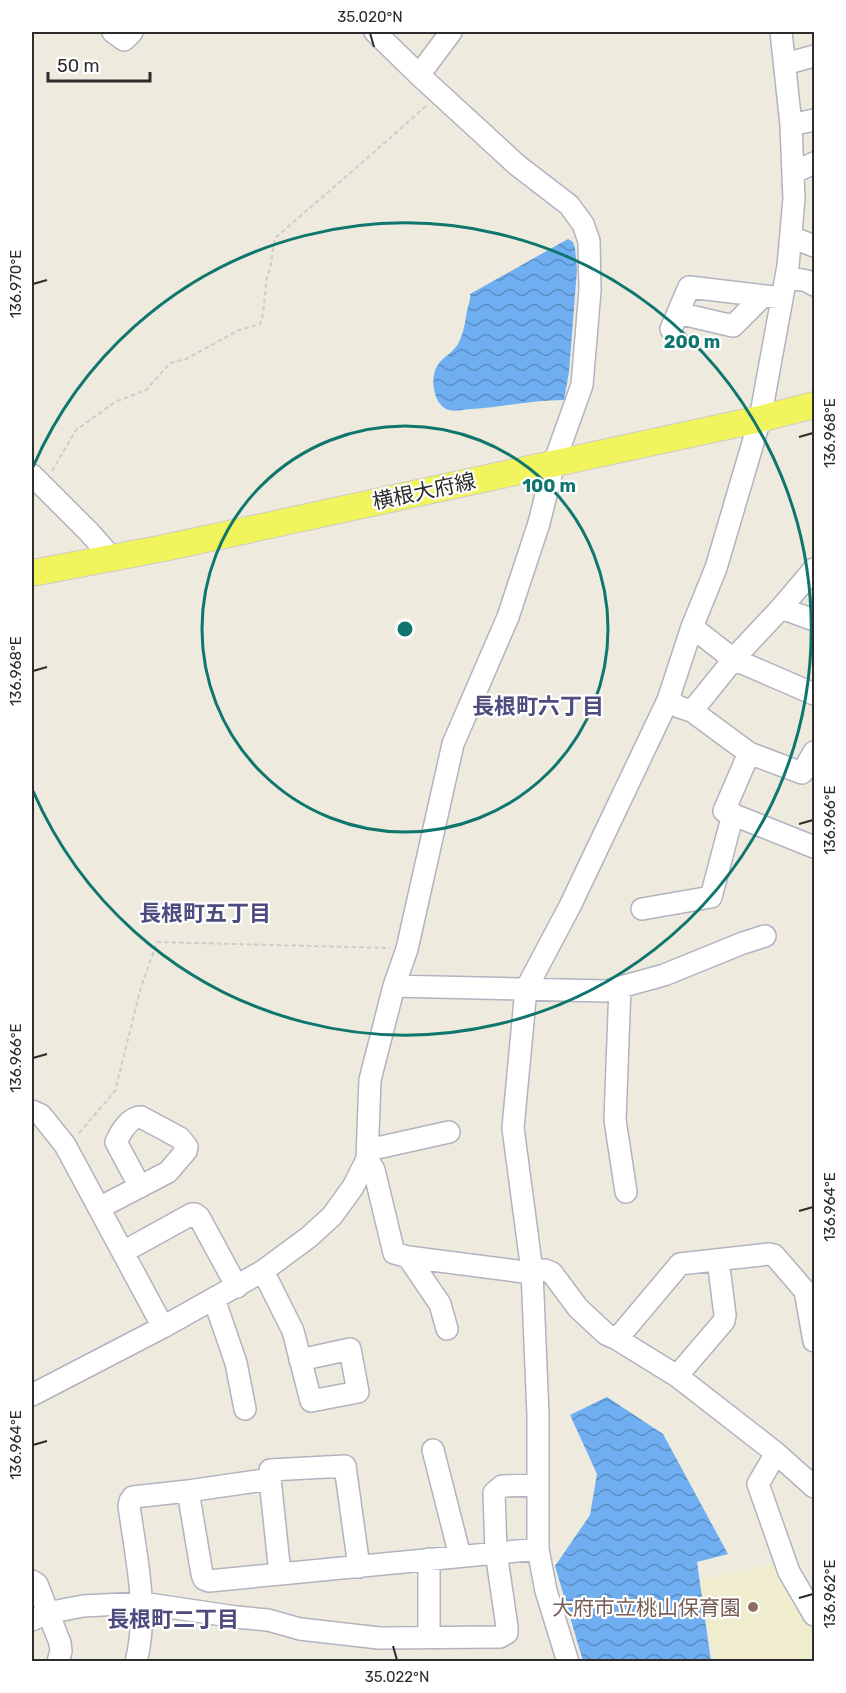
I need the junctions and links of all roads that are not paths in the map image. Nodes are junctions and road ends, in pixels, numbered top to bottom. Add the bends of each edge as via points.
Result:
1 (113, 32) edge
2 (132, 32) edge
3 (375, 32) edge
4 (451, 32) edge
5 (782, 32) edge
6 (814, 56) edge
7 (785, 64) junction
8 (419, 75) junction
9 (814, 120) edge
10 (791, 125) junction
11 (814, 163) edge
12 (793, 172) junction
13 (791, 237) junction
14 (814, 246) edge
15 (786, 277) junction
16 (814, 285) edge
17 (773, 297) junction
18 (814, 405) edge
19 (760, 419) junction
20 (554, 463) junction
21 (37, 480) edge
22 (111, 557) junction
23 (814, 569) edge
24 (32, 573) edge
25 (781, 608) junction
26 (814, 620) edge
27 (692, 627) junction
28 (733, 660) junction
29 (814, 694) edge
30 (668, 700) junction
31 (692, 711) junction
32 (814, 752) edge
33 (749, 753) junction
34 (733, 814) junction
35 (814, 847) edge
36 (642, 909) dead end
37 (765, 936) dead end
38 (394, 986) junction
39 (620, 987) junction
40 (526, 989) junction
41 (32, 1111) edge
42 (449, 1132) dead end
43 (367, 1155) junction
44 (140, 1187) dead end
45 (626, 1192) dead end
46 (99, 1208) junction
47 (123, 1252) junction
48 (408, 1257) junction
49 (718, 1260) junction
50 (532, 1271) junction
51 (263, 1272) junction
52 (237, 1287) junction
53 (214, 1299) junction
54 (163, 1328) junction
55 (447, 1329) dead end
56 (617, 1339) junction
57 (814, 1341) edge
58 (300, 1360) dead end
59 (677, 1376) junction
60 (32, 1395) edge
61 (245, 1409) dead end
62 (433, 1450) dead end
63 (776, 1453) junction
64 (270, 1479) junction
65 (538, 1485) junction
66 (814, 1487) edge
67 (188, 1491) junction
68 (538, 1549) junction
69 (496, 1552) junction
70 (460, 1556) junction
71 (429, 1559) junction
72 (359, 1567) junction
73 (280, 1574) junction
74 (232, 1579) junction
75 (32, 1581) edge
76 (142, 1603) junction
77 (814, 1615) edge
78 (39, 1616) edge
79 (236, 1617) junction
80 (429, 1638) junction
81 (58, 1662) edge
82 (136, 1662) edge
83 (568, 1662) edge

1 - 2 street via 124,40
3 - 8 street
4 - 8 street
5 - 7 street
6 - 7 street
7 - 10 street
8 - 20 street via 517,165 569,205 583,224 589,241 590,290 582,385
9 - 10 street
10 - 12 street
11 - 12 street
12 - 13 street
13 - 14 street
13 - 15 street
15 - 16 street
15 - 17 street
17 - 17 street via 689,288 674,321 732,326
17 - 19 street
18 - 19 main road, 横根大府線
19 - 20 main road, 横根大府線
19 - 27 street via 716,568
20 - 22 main road, 横根大府線
20 - 38 street via 508,617 453,744 407,949
21 - 22 street
22 - 24 main road, 横根大府線
23 - 25 street
25 - 26 street
25 - 28 street
27 - 28 street
27 - 30 street
28 - 29 street
28 - 31 street
30 - 31 street
30 - 40 street
31 - 33 street
32 - 33 street via 802,773
33 - 34 street via 724,811
34 - 35 street
34 - 36 street via 711,897
37 - 39 street via 664,975
38 - 40 street
38 - 43 street via 370,1080
39 - 40 street via 606,991
39 - 45 street via 615,1120
40 - 50 street via 513,1128
41 - 46 street via 41,1115 65,1145
42 - 43 street
43 - 48 street via 394,1253
43 - 51 street via 353,1187 332,1216
44 - 46 street
46 - 47 street
47 - 52 street via 195,1214
47 - 54 street
48 - 50 street
48 - 55 street via 440,1304
49 - 56 street via 680,1264
49 - 57 street via 774,1255 806,1291
49 - 59 street via 724,1321
50 - 56 street via 552,1273 578,1308
50 - 65 street
51 - 52 street
51 - 58 street via 293,1331
52 - 53 street
53 - 54 street
53 - 61 street via 236,1364
54 - 60 street
56 - 59 street
59 - 63 street
62 - 70 street
63 - 66 street
63 - 77 street via 758,1484 789,1572
64 - 67 street
64 - 72 street via 270,1470 345,1466
64 - 73 street
65 - 68 street
65 - 69 street via 502,1486 494,1493
67 - 74 street via 204,1579
67 - 76 street via 133,1497 129,1501
68 - 69 street
68 - 83 street via 546,1591
69 - 70 street
69 - 80 street via 507,1633 500,1638
70 - 71 street
71 - 72 street
71 - 80 street
72 - 73 street
73 - 74 street
74 - 79 street
75 - 78 street via 37,1584
76 - 78 street via 107,1604
76 - 79 street
76 - 82 street
78 - 81 street via 60,1643
79 - 80 street via 379,1638

